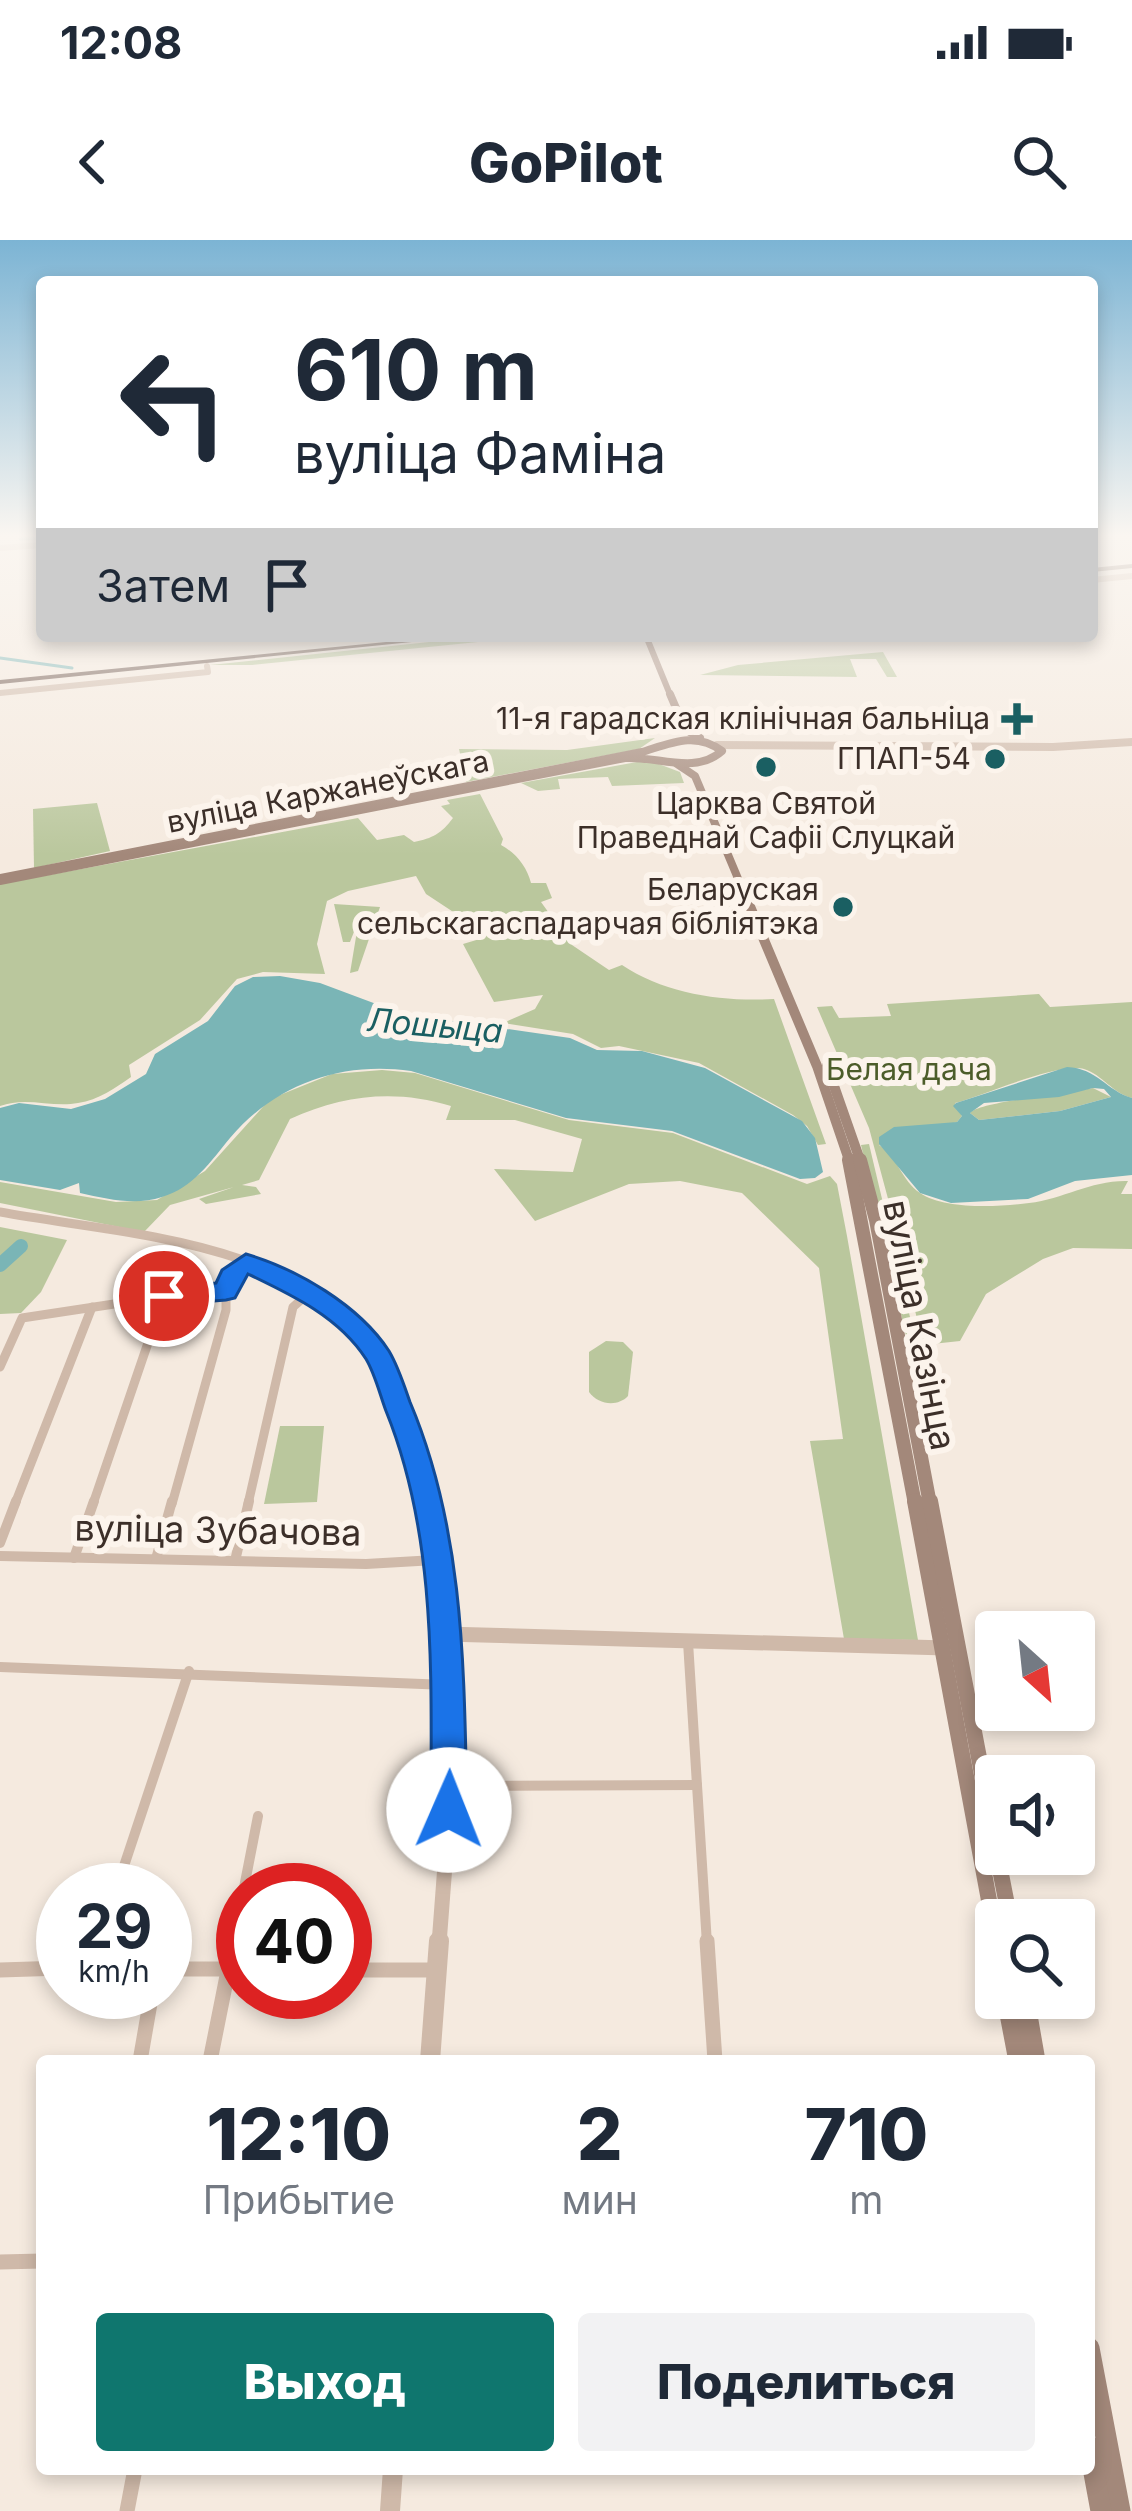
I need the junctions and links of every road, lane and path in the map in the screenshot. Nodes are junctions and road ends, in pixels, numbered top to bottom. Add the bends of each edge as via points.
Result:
1 (364, 644) edge
2 (382, 644) edge
3 (645, 644) edge
4 (646, 644) edge
5 (221, 659) junction
6 (186, 663) junction
7 (206, 666) junction
8 (0, 681) edge
9 (0, 693) edge
10 (705, 740) junction
11 (1132, 743) edge
12 (664, 744) junction
13 (717, 745) junction
14 (716, 758) junction
15 (669, 760) junction
16 (479, 785) junction
17 (0, 879) edge
18 (761, 923) junction
19 (0, 1212) edge
20 (246, 1263) junction
21 (226, 1292) junction
22 (310, 1292) junction
23 (164, 1296) junction
24 (92, 1307) junction
25 (0, 1367) edge
26 (0, 1543) edge
27 (0, 1556) edge
28 (74, 1558) junction
29 (156, 1559) junction
30 (435, 1560) junction
31 (236, 1561) junction
32 (444, 1634) junction
33 (688, 1642) junction
34 (953, 1648) junction
35 (0, 1667) edge
36 (189, 1671) junction
37 (447, 1685) junction
38 (975, 1776) edge
39 (697, 1785) junction
40 (451, 1786) junction
41 (258, 1816) dead end
42 (125, 1863) edge
43 (248, 1863) edge
44 (36, 1969) edge
45 (0, 1970) edge
46 (372, 1970) edge
47 (437, 1970) junction
48 (147, 2019) edge
49 (217, 2019) edge
50 (1011, 2019) edge
51 (1028, 2019) edge
52 (141, 2055) edge
53 (211, 2055) edge
54 (430, 2055) edge
55 (715, 2055) edge
56 (1018, 2055) edge
57 (1034, 2055) edge
58 (36, 2261) edge
59 (0, 2262) edge
60 (1095, 2420) edge
61 (1097, 2455) edge
62 (134, 2475) edge
63 (392, 2475) edge
64 (127, 2511) edge
65 (389, 2511) edge
66 (1101, 2511) edge
67 (1120, 2511) edge

1 - 5 highway
2 - 5 highway
3 - 12 main road via 677,730
4 - 10 main road via 685,729
5 - 6 highway
5 - 7 highway
6 - 7 highway
6 - 8 highway
7 - 9 street via 208,672
10 - 12 main road, вуліца Каржанеўскага
10 - 13 main road
11 - 13 street
11 - 14 street via 740,750
12 - 15 main road via 658,750
12 - 16 main road, вуліца Каржанеўскага
13 - 14 main road
14 - 15 main road, вуліца Каржанеўскага
14 - 18 main road, вуліца Казінца via 701,774
15 - 16 main road, вуліца Каржанеўскага via 632,757
15 - 18 main road, вуліца Казінца via 695,776
16 - 17 main road, вуліца Каржанеўскага
18 - 34 main road, вуліца Казінца via 822,1065 870,1219
19 - 20 street
20 - 21 street
20 - 22 street
21 - 23 street
21 - 29 street
22 - 30 street via 369,1342 392,1383 420,1470
22 - 31 street via 293,1307
23 - 24 street
23 - 28 street
24 - 25 street via 22,1318
24 - 26 street
27 - 28 street, вуліца Зубачова
28 - 29 street, вуліца Зубачова
29 - 31 street, вуліца Зубачова
30 - 31 street, вуліца Зубачова
30 - 32 street via 430,1573
32 - 33 street
32 - 37 street
33 - 34 street
33 - 39 street
34 - 38 main road, вуліца Казінца
35 - 36 street
36 - 37 street
36 - 42 street
37 - 40 street
39 - 40 street
39 - 55 street
40 - 47 street
41 - 43 street
44 - 45 street
46 - 47 street
47 - 54 street
48 - 52 street
49 - 53 street
50 - 56 main road
51 - 57 main road
58 - 59 street
60 - 61 main road
61 - 66 main road
61 - 67 main road
62 - 64 street
63 - 65 street

